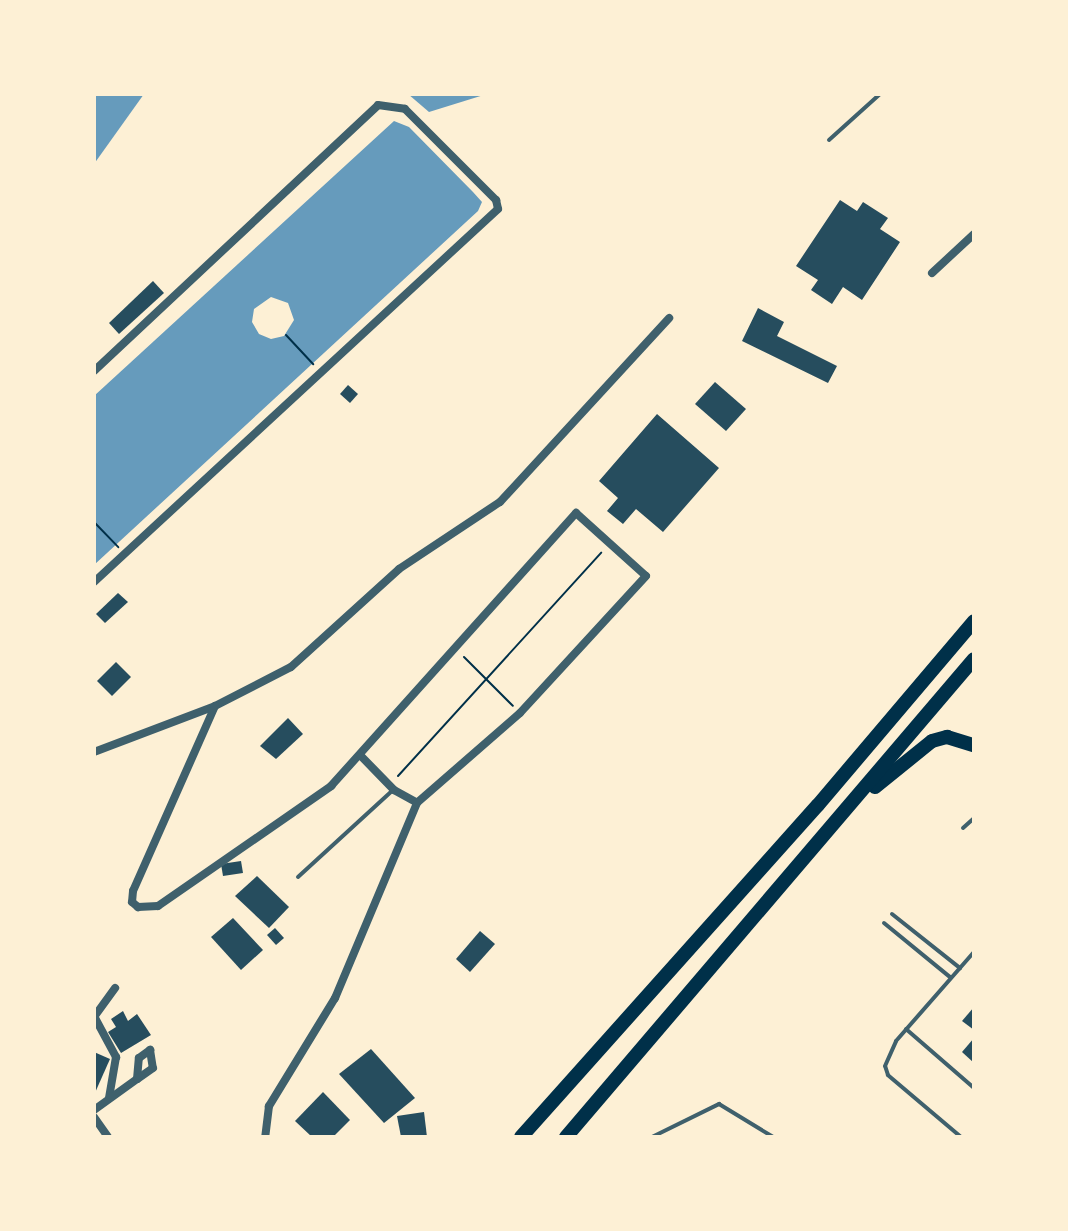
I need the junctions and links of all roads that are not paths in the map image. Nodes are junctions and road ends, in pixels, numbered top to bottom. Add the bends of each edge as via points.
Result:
1 (880, 94) edge
2 (829, 140) dead end
3 (974, 234) edge
4 (932, 273) dead end
5 (669, 318) dead end
6 (94, 371) edge
7 (94, 582) edge
8 (974, 621) edge
9 (974, 659) edge
10 (215, 706) junction
11 (974, 745) edge
12 (94, 752) edge
13 (360, 755) junction
14 (391, 788) junction
15 (417, 803) junction
16 (974, 818) edge
17 (839, 819) junction
18 (963, 828) dead end
19 (298, 877) dead end
20 (892, 914) dead end
21 (884, 923) dead end
22 (974, 952) edge
23 (960, 968) junction
24 (951, 978) junction
25 (115, 988) dead end
26 (94, 1016) edge
27 (906, 1029) junction
28 (137, 1079) dead end
29 (974, 1088) edge
30 (109, 1099) junction
31 (94, 1110) edge
32 (94, 1117) edge
33 (108, 1137) edge
34 (265, 1137) edge
35 (521, 1137) edge
36 (566, 1137) edge
37 (652, 1137) edge
38 (773, 1137) edge
39 (961, 1137) edge

1 - 2 lane
3 - 4 street
5 - 10 street via 500,502 399,569 291,667
6 - 7 street via 378,105 393,104 496,200 498,209
8 - 35 highway via 818,805
9 - 17 highway
10 - 12 street
10 - 13 street via 138,877 132,902 138,907 158,906 198,879 331,786
11 - 17 highway via 947,737 932,741
13 - 14 street
13 - 15 street via 576,513 646,576 520,713
14 - 15 street
14 - 19 lane
15 - 34 street via 335,998 269,1106
16 - 18 lane
17 - 36 highway
20 - 23 lane
21 - 24 lane
22 - 23 lane
23 - 24 lane
24 - 27 lane
25 - 26 street
26 - 30 street via 116,1057
27 - 29 lane
27 - 39 lane via 886,1056 888,1075
28 - 30 street
30 - 31 street
32 - 33 street
37 - 38 lane via 719,1104

